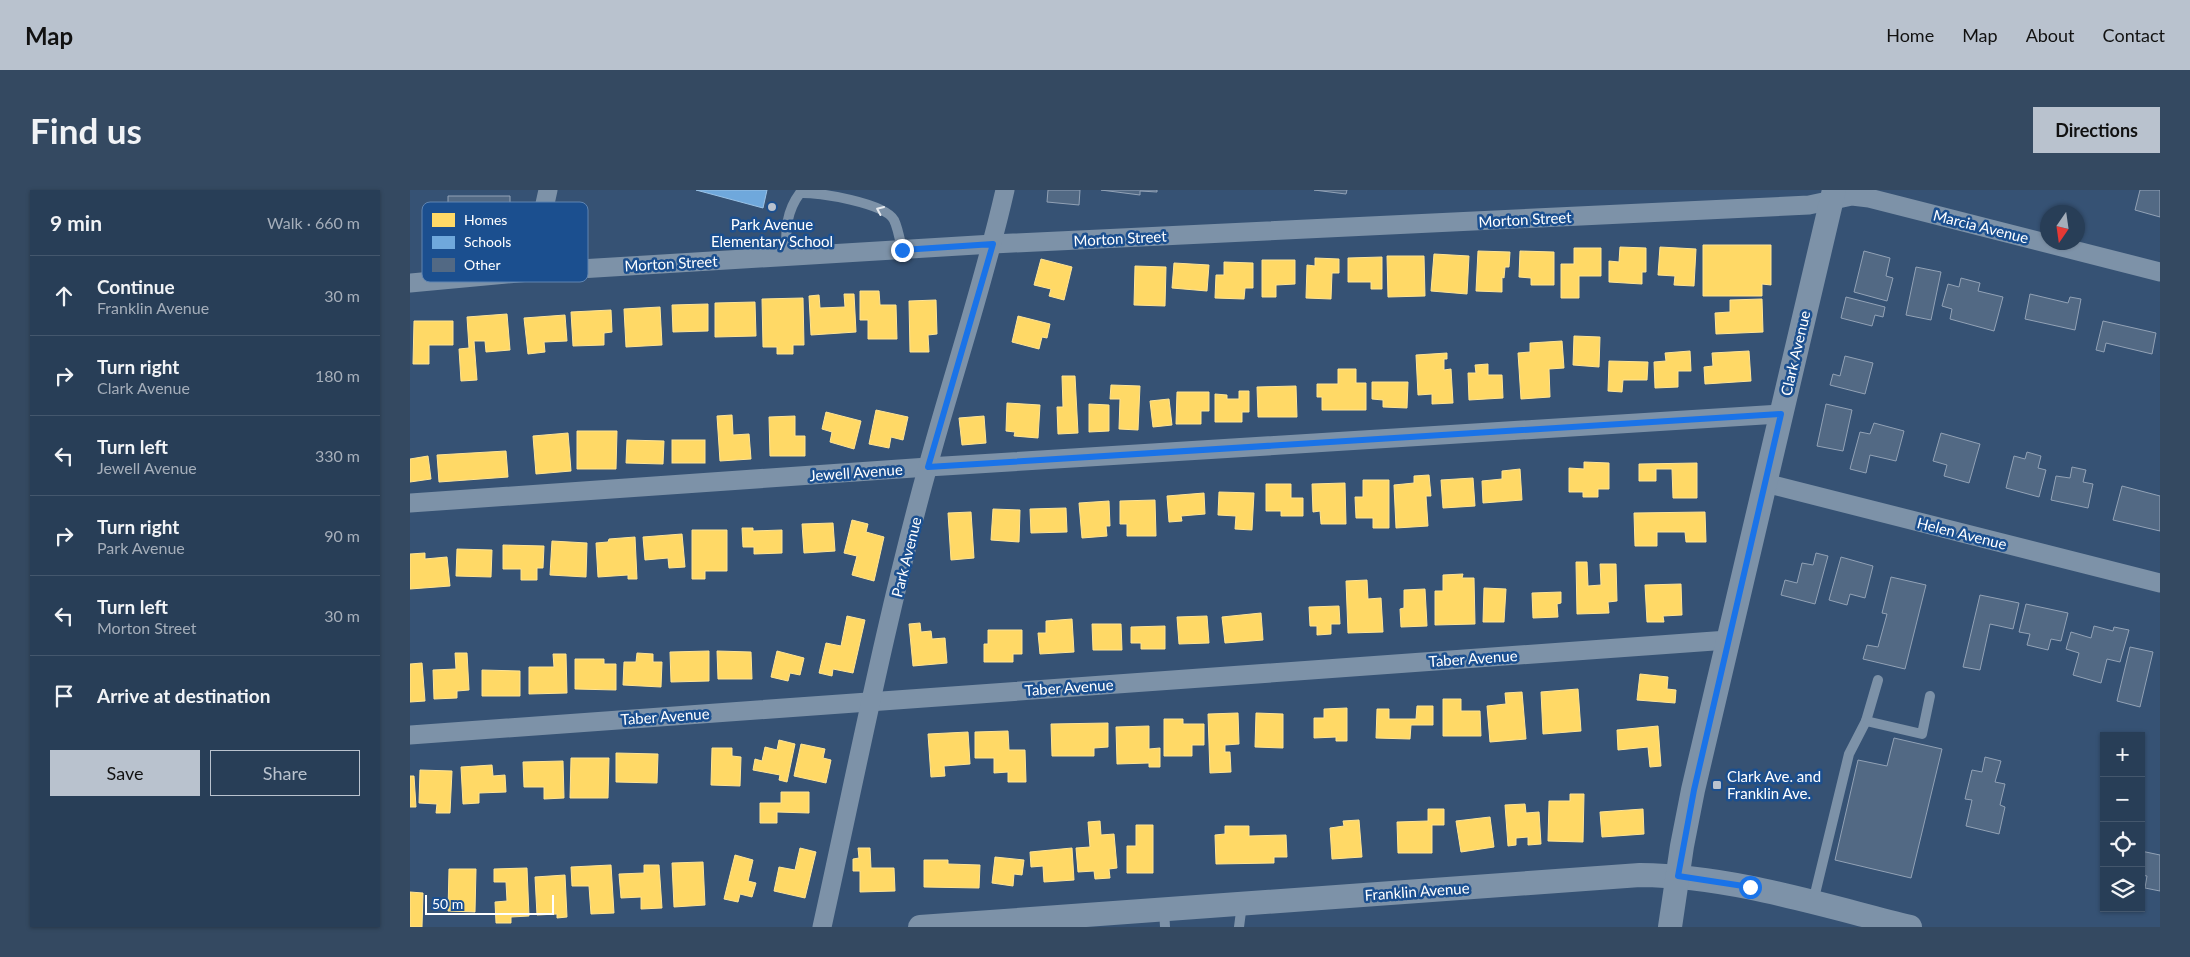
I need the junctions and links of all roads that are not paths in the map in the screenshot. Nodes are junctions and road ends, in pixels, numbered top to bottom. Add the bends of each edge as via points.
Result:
1 (1005, 190) edge
2 (1832, 196) edge
3 (993, 244) junction
4 (902, 250) junction
5 (786, 256) junction
6 (588, 268) edge
7 (2160, 272) edge
8 (1781, 414) junction
9 (928, 467) junction
10 (1765, 483) junction
11 (410, 503) edge
12 (2160, 583) edge
13 (1728, 640) junction
14 (1878, 680) dead end
15 (1930, 696) dead end
16 (871, 701) junction
17 (1866, 721) junction
18 (410, 735) edge
19 (1678, 876) junction
20 (1812, 903) junction
21 (1242, 904) junction
22 (1165, 918) edge
23 (959, 926) edge
24 (822, 927) edge
25 (920, 927) edge
26 (1239, 927) edge
27 (1670, 927) edge
28 (1910, 927) edge

1 - 3 street, Park Avenue
2 - 3 street, Morton Street via 1809,205
2 - 7 street, Marcia Avenue via 1869,198
2 - 8 street, Clark Avenue
3 - 4 street, Morton Street
3 - 9 street, Park Avenue
4 - 5 street, Morton Street
4 -> 5 lane via 894,218 882,210 816,192 800,193 792,204 786,220
5 - 6 street, Morton Street
8 - 9 street, Jewell Avenue
8 - 10 street, Clark Avenue
9 - 11 street, Jewell Avenue
9 - 16 street, Park Avenue
10 - 12 street, Helen Avenue
10 - 13 street, Clark Avenue
13 - 16 street, Taber Avenue
13 - 19 street, Clark Avenue
14 - 17 lane
15 - 17 lane via 1922,734
16 - 18 street, Taber Avenue
16 - 24 street, Park Avenue
17 - 20 lane via 1849,754
19 - 20 street, Franklin Avenue via 1729,883
19 - 21 street, Franklin Avenue via 1640,875
19 - 27 street, Clark Avenue
20 - 28 street, Franklin Avenue
21 - 22 street, Franklin Avenue
21 - 26 lane
22 - 23 street, Franklin Avenue
23 - 25 street, Franklin Avenue

